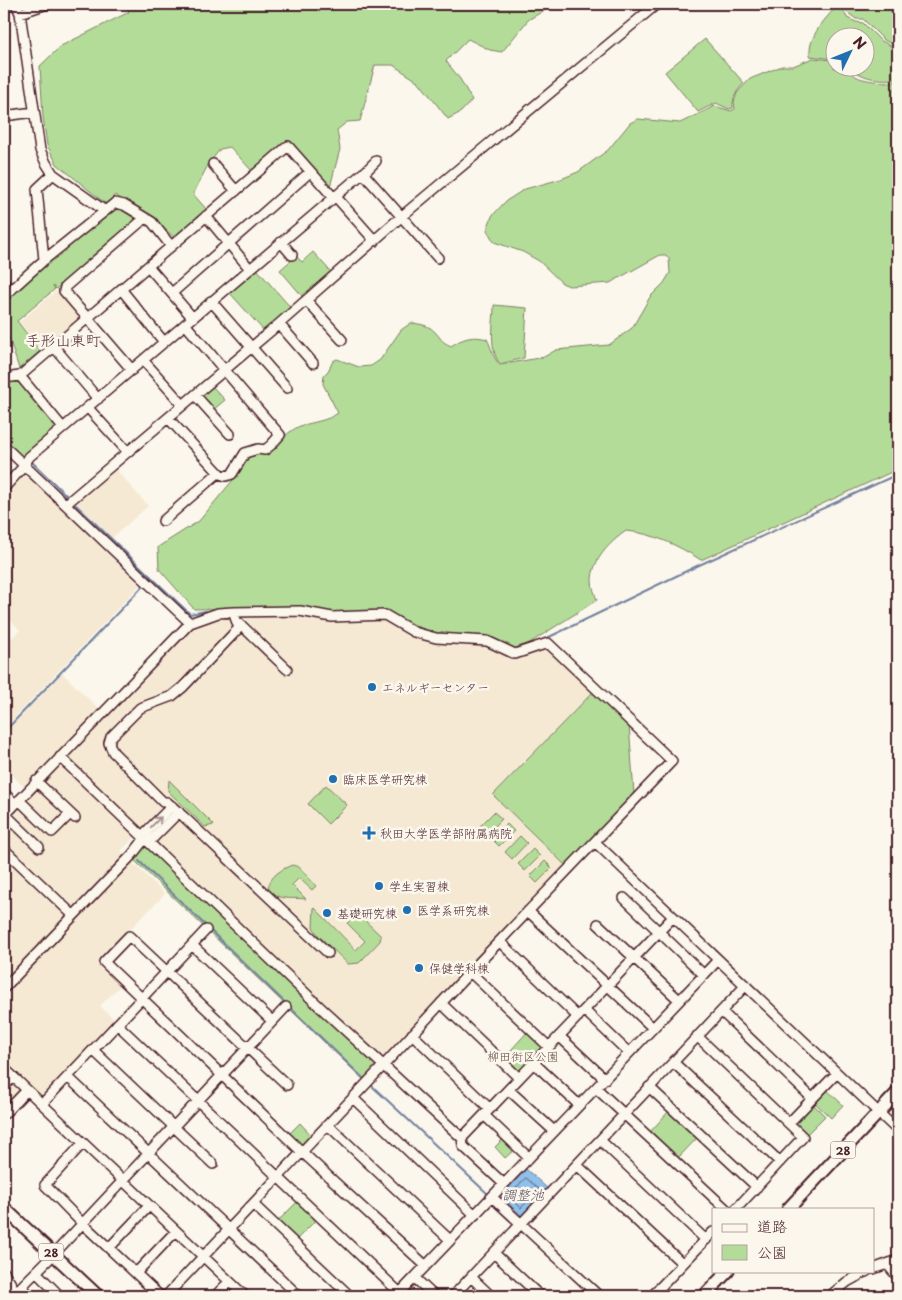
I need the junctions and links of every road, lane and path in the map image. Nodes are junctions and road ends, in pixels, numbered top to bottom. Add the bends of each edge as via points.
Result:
1 (47, 4) edge
2 (657, 4) edge
3 (18, 8) edge
4 (34, 112) junction
5 (4, 116) edge
6 (376, 161) dead end
7 (212, 164) dead end
8 (310, 172) junction
9 (53, 174) junction
10 (363, 174) junction
11 (236, 191) junction
12 (335, 198) junction
13 (105, 211) junction
14 (206, 216) junction
15 (402, 216) junction
16 (145, 218) junction
17 (374, 240) junction
18 (281, 242) junction
19 (228, 243) junction
20 (171, 246) junction
21 (292, 255) dead end
22 (438, 258) dead end
23 (44, 260) junction
24 (148, 266) junction
25 (250, 269) junction
26 (4, 282) edge
27 (121, 290) junction
28 (172, 293) junction
29 (5, 295) edge
30 (306, 300) junction
31 (212, 302) junction
32 (192, 317) junction
33 (87, 318) junction
34 (185, 324) junction
35 (278, 324) junction
36 (342, 340) dead end
37 (164, 342) junction
38 (252, 347) junction
39 (55, 348) junction
40 (143, 360) junction
41 (313, 363) dead end
42 (132, 370) junction
43 (224, 370) junction
44 (20, 376) junction
45 (4, 378) edge
46 (287, 388) dead end
47 (195, 395) junction
48 (98, 399) junction
49 (183, 405) junction
50 (88, 408) junction
51 (168, 418) junction
52 (63, 428) junction
53 (230, 434) dead end
54 (4, 446) edge
55 (128, 452) junction
56 (24, 466) junction
57 (218, 473) junction
58 (4, 488) edge
59 (66, 504) junction
60 (164, 521) dead end
61 (233, 612) junction
62 (190, 623) junction
63 (238, 623) junction
64 (287, 669) dead end
65 (60, 757) junction
66 (36, 781) junction
67 (4, 792) edge
68 (17, 802) junction
69 (176, 809) junction
70 (4, 815) edge
71 (146, 838) junction
72 (594, 842) junction
73 (39, 847) dead end
74 (4, 849) edge
75 (624, 898) dead end
76 (528, 911) junction
77 (73, 915) junction
78 (673, 917) junction
79 (598, 924) dead end
80 (206, 930) dead end
81 (658, 932) junction
82 (500, 942) junction
83 (192, 945) junction
84 (328, 953) dead end
85 (634, 958) junction
86 (718, 960) junction
87 (167, 971) junction
88 (470, 972) junction
89 (704, 975) junction
90 (746, 985) junction
91 (607, 986) junction
92 (4, 988) edge
93 (142, 998) junction
94 (679, 1000) junction
95 (441, 1003) junction
96 (286, 1007) dead end
97 (722, 1012) junction
98 (581, 1014) junction
99 (272, 1021) junction
100 (118, 1024) junction
101 (653, 1028) junction
102 (412, 1034) junction
103 (560, 1036) junction
104 (697, 1036) junction
105 (549, 1047) junction
106 (248, 1048) junction
107 (93, 1050) junction
108 (629, 1053) junction
109 (672, 1062) junction
110 (534, 1063) junction
111 (383, 1066) junction
112 (4, 1068) edge
113 (837, 1073) junction
114 (222, 1074) junction
115 (13, 1077) junction
116 (68, 1077) junction
117 (519, 1078) junction
118 (604, 1079) junction
119 (287, 1084) dead end
120 (4, 1086) edge
121 (649, 1087) junction
122 (596, 1088) junction
123 (27, 1090) junction
124 (509, 1090) junction
125 (898, 1092) edge
126 (353, 1098) junction
127 (812, 1098) junction
128 (198, 1100) junction
129 (42, 1104) junction
130 (579, 1105) junction
131 (487, 1112) junction
132 (879, 1113) junction
133 (4, 1114) edge
134 (624, 1114) junction
135 (788, 1124) junction
136 (328, 1125) junction
137 (174, 1126) junction
138 (554, 1131) junction
139 (898, 1131) edge
140 (462, 1138) junction
141 (600, 1140) junction
142 (83, 1144) junction
143 (302, 1152) junction
144 (148, 1153) junction
145 (529, 1158) junction
146 (780, 1162) junction
147 (213, 1164) dead end
148 (577, 1164) junction
149 (278, 1178) junction
150 (122, 1180) junction
151 (504, 1184) junction
152 (757, 1187) junction
153 (492, 1197) junction
154 (254, 1204) junction
155 (149, 1206) junction
156 (4, 1208) edge
157 (725, 1208) edge
158 (737, 1208) edge
159 (789, 1208) edge
160 (475, 1215) junction
161 (82, 1223) junction
162 (521, 1223) junction
163 (229, 1230) junction
164 (176, 1231) junction
165 (712, 1233) edge
166 (450, 1240) junction
167 (706, 1240) junction
168 (109, 1248) junction
169 (494, 1253) junction
170 (53, 1254) junction
171 (203, 1257) junction
172 (898, 1260) edge
173 (682, 1264) junction
174 (887, 1264) junction
175 (426, 1266) junction
176 (874, 1269) edge
177 (4, 1272) edge
178 (36, 1272) junction
179 (727, 1272) edge
180 (865, 1272) edge
181 (136, 1273) junction
182 (471, 1277) junction
183 (898, 1277) edge
184 (414, 1278) junction
185 (230, 1282) junction
186 (21, 1286) junction
187 (399, 1295) edge
188 (31, 1296) edge
189 (60, 1296) edge
190 (98, 1296) edge
191 (160, 1296) edge
192 (166, 1296) edge
193 (215, 1296) edge
194 (245, 1296) edge
195 (299, 1296) edge
196 (350, 1296) edge
197 (434, 1296) edge
198 (453, 1296) edge
199 (491, 1296) edge
200 (540, 1296) edge
201 (599, 1296) edge
202 (652, 1296) edge
203 (704, 1296) edge
204 (830, 1296) edge

1 - 3 street
2 - 15 street
3 - 4 street
4 - 5 street
4 - 9 street via 40,150
6 - 10 street
7 - 11 street
8 - 11 street via 288,146
8 - 12 street
8 - 19 street
9 - 13 street
9 - 23 street via 37,189
10 - 12 street
10 - 15 street
11 - 14 street
12 - 17 street
12 - 18 street
13 - 16 street via 115,203
13 - 23 street
14 - 19 street
14 - 20 street
15 - 17 street
15 - 22 street
16 - 20 street
16 - 33 street via 65,287 64,291
17 - 30 street
18 - 21 street
18 - 25 street
19 - 25 street
19 - 28 street
20 - 24 street
23 - 29 street
24 - 27 street
24 - 28 street
25 - 31 street
26 - 29 street
27 - 33 street
27 - 37 street
28 - 32 street
30 - 35 street
30 - 36 street
31 - 32 street
31 - 38 street
32 - 34 street
33 - 39 street
33 - 42 street
34 - 37 street
34 - 43 street
35 - 38 street
35 - 41 street
37 - 40 street
38 - 43 street
38 - 46 street
39 - 44 street
39 - 48 street
40 - 42 street
40 - 49 street
42 - 48 street
43 - 47 street
43 - 57 street via 280,435 265,450 245,453 232,474
44 - 45 street
44 - 52 street
47 - 49 street
47 - 53 street
48 - 50 street
49 - 51 street
50 - 52 street
50 - 55 street
51 - 55 street
51 - 57 street
52 - 56 street via 29,457
54 - 56 street
55 - 59 street
56 - 58 street
56 - 59 street
57 - 60 street
59 - 62 street
61 - 62 street via 218,613
61 - 63 street
61 - 72 street via 300,611 332,617 385,615 414,632 436,638 487,641 515,654 548,643 672,761
62 - 65 street
63 - 64 street
63 - 69 street via 239,628 183,687 168,698 140,708 108,743 160,800
65 - 66 street
65 - 71 street
66 - 68 street
66 - 68 street via 73,816 52,832
67 - 68 street
68 - 70 street
69 - 71 street via 153,838
69 - 84 street
70 - 73 street
71 - 77 street
71 - 111 street
72 - 76 street
72 - 78 street
74 - 77 street
75 - 81 street
76 - 82 street
76 - 91 street
77 - 92 street
78 - 81 street
78 - 86 street
79 - 85 street
80 - 83 street
81 - 85 street
81 - 89 street
82 - 88 street
82 - 98 street
83 - 87 street
83 - 99 street
85 - 91 street
85 - 94 street
86 - 89 street
86 - 90 street
87 - 93 street
87 - 93 street via 129,936 116,949 104,962
87 - 106 street
88 - 95 street
88 - 105 street
89 - 94 street
90 - 97 street
90 - 113 street
91 - 98 street
91 - 101 street
93 - 100 street
93 - 114 street
94 - 101 street
95 - 102 street
95 - 117 street
96 - 99 street
97 - 104 street
97 - 127 street
98 - 103 street
98 - 108 street
99 - 106 street
100 - 107 street
100 - 128 street
101 - 108 street
102 - 111 street
102 - 131 street
103 - 105 street
103 - 118 street
104 - 109 street
104 - 135 street
105 - 110 street
106 - 114 street
106 - 119 street
107 - 116 street
107 - 137 street
108 - 118 street
109 - 121 street
109 - 146 street
110 - 117 street
110 - 130 street
111 - 126 street
111 - 140 street
112 - 115 street
113 - 127 street
113 - 132 street
114 - 128 street
114 - 143 street
115 - 120 street
115 - 123 street
116 - 129 street
116 - 144 street
117 - 124 street
118 - 122 street
121 - 134 street
121 - 152 street
122 - 130 street
122 - 134 street
123 - 129 street
123 - 133 street
124 - 131 street
124 - 138 street
125 - 132 main road, 28
126 - 136 street
126 - 160 street
127 - 135 street
128 - 137 street
128 - 149 street
129 - 142 street
130 - 138 street
131 - 140 street
131 - 145 street
132 - 139 street
132 - 159 main road, 28
134 - 141 street
134 - 157 street
135 - 146 street via 804,1137
136 - 143 street
136 - 166 street
137 - 144 street
137 - 147 street
138 - 145 street
140 - 151 street via 463,1146
141 - 148 street
141 - 167 street
142 - 150 street
142 - 161 street via 45,1185
143 - 149 street
143 - 175 street
144 - 150 street
144 - 163 street
145 - 151 street
146 - 152 street
148 - 162 street
148 - 173 street
149 - 154 street
149 - 187 street
150 - 155 street
150 - 161 street
151 - 153 street
152 - 158 street
153 - 160 street
153 - 162 street
154 - 163 street
154 - 196 street
155 - 164 street
155 - 168 street
156 - 170 main road, 28
160 - 166 street
161 - 168 street
161 - 170 street
162 - 169 street
162 - 201 street
163 - 171 street
163 - 195 street
164 - 171 street
164 - 181 street
165 - 167 street
166 - 175 street
167 - 173 street
168 - 181 street
169 - 182 street
169 - 200 street
170 - 178 street
170 - 190 main road, 28
171 - 185 street
171 - 192 street
172 - 174 street
173 - 202 street
174 - 176 street
174 - 183 street
175 - 184 street
177 - 186 street via 14,1289
178 - 186 street
178 - 189 street
179 - 203 main road
180 - 204 street
181 - 191 street
182 - 198 street
182 - 199 street
184 - 187 street
184 - 197 street
185 - 193 street
185 - 194 street
186 - 188 street

